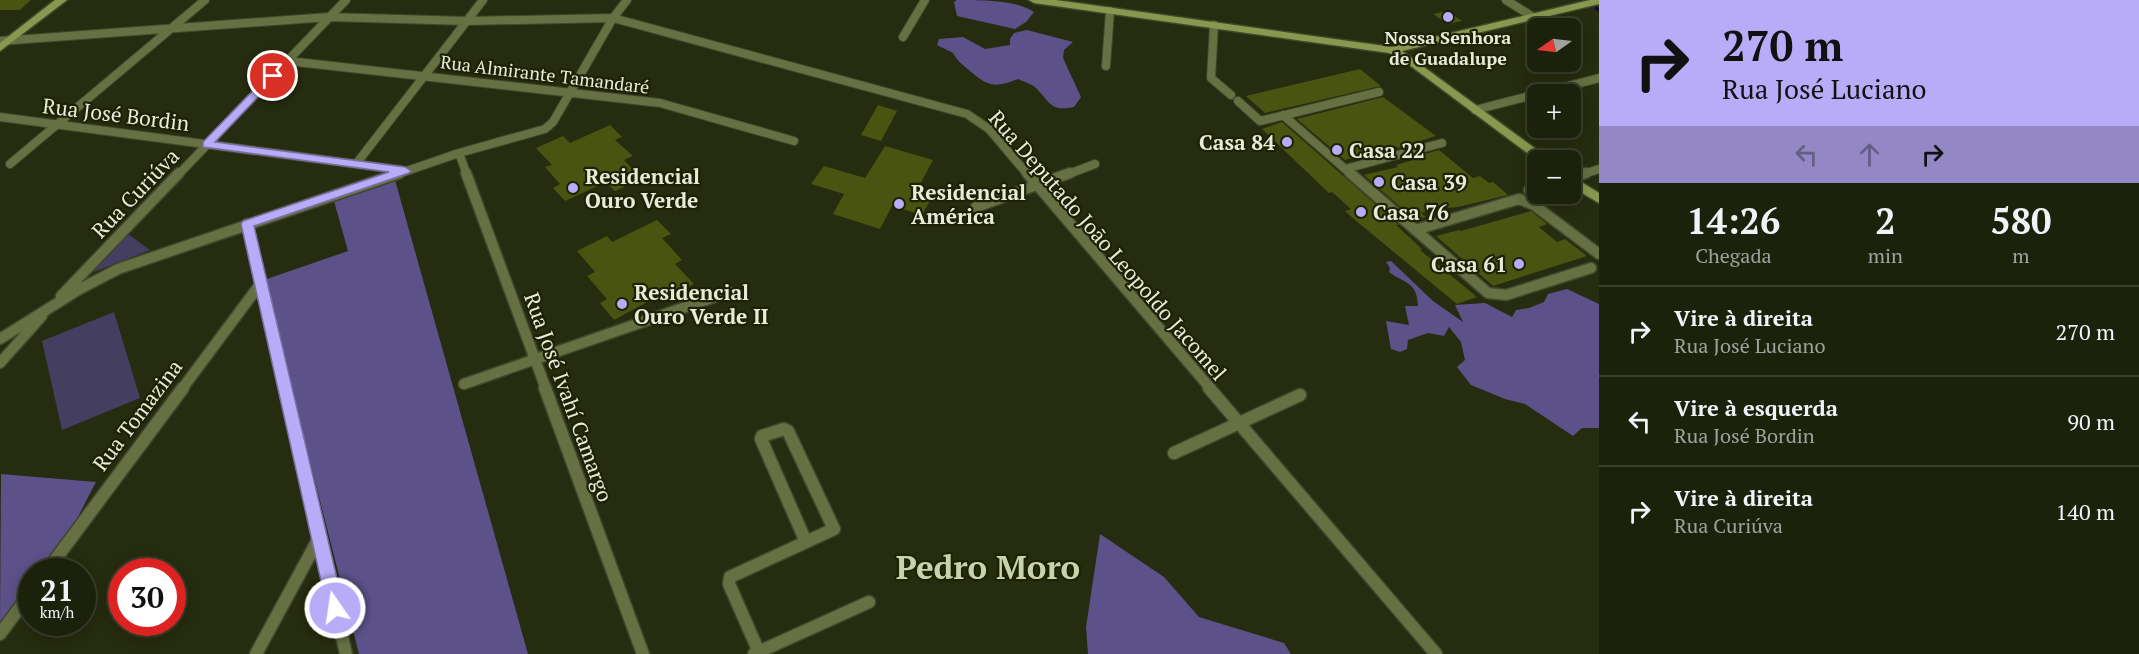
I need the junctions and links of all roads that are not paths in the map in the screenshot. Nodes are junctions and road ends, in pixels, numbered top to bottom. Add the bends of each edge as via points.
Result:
1 (64, 0) edge
2 (205, 0) edge
3 (346, 0) edge
4 (483, 0) edge
5 (627, 0) edge
6 (926, 0) edge
7 (1034, 0) edge
8 (1506, 0) edge
9 (1599, 1) edge
10 (1577, 2) edge
11 (1110, 11) junction
12 (1533, 16) junction
13 (329, 17) junction
14 (613, 18) junction
15 (467, 21) junction
16 (1214, 25) junction
17 (170, 30) junction
18 (903, 37) dead end
19 (3, 44) edge
20 (1392, 50) junction
21 (288, 61) junction
22 (1106, 66) dead end
23 (424, 76) junction
24 (1599, 78) edge
25 (1379, 92) dead end
26 (570, 93) junction
27 (1475, 110) junction
28 (1283, 115) junction
29 (0, 117) edge
30 (57, 125) junction
31 (794, 141) dead end
32 (1442, 143) dead end
33 (207, 144) junction
34 (1531, 150) edge
35 (459, 153) junction
36 (10, 164) dead end
37 (356, 164) junction
38 (1095, 164) dead end
39 (1345, 170) junction
40 (1599, 170) edge
41 (405, 171) junction
42 (1581, 175) edge
43 (1036, 185) junction
44 (1581, 186) edge
45 (1599, 199) edge
46 (976, 207) dead end
47 (247, 224) junction
48 (1415, 230) junction
49 (1599, 254) edge
50 (1592, 268) dead end
51 (261, 283) junction
52 (729, 292) dead end
53 (49, 308) junction
54 (0, 339) edge
55 (535, 360) junction
56 (0, 363) edge
57 (464, 384) dead end
58 (1300, 395) dead end
59 (1239, 423) junction
60 (1174, 453) dead end
61 (319, 538) junction
62 (807, 543) junction
63 (56, 558) edge
64 (869, 602) dead end
65 (18, 610) edge
66 (0, 634) edge
67 (756, 653) edge
68 (255, 654) edge
69 (346, 654) edge
70 (643, 654) edge
71 (1436, 654) edge

1 - 19 street
2 - 17 street
3 - 13 street, Rua Curiúva
4 - 15 street
5 - 14 street
6 - 18 street
7 - 11 street
8 - 12 street
9 - 10 street
10 - 12 street
11 - 16 street
11 - 22 street
12 - 20 street
13 - 15 street, Rua Deputado João Leopoldo Jacomel
13 - 17 street, Rua Deputado João Leopoldo Jacomel
13 - 21 street, Rua Curiúva
14 - 15 street, Rua Deputado João Leopoldo Jacomel
14 - 26 street
14 - 43 street, Rua Deputado João Leopoldo Jacomel via 967,114 989,129
15 - 23 street
16 - 20 street
16 - 28 street via 1211,78 1260,121
17 - 19 street, Rua Deputado João Leopoldo Jacomel
17 - 30 street
20 - 27 street
21 - 23 street, Rua Almirante Tamandaré
21 - 33 street, Rua Curiúva
23 - 26 street, Rua Almirante Tamandaré
23 - 37 street
24 - 27 street
25 - 28 street
26 - 31 street, Rua Almirante Tamandaré via 671,105
26 - 35 street via 549,127
27 - 34 street
28 - 39 street
29 - 30 street, Rua José Bordin
30 - 33 street, Rua José Bordin
30 - 36 street
32 - 39 street
33 - 37 street, Rua José Bordin
33 - 53 street, Rua Curiúva
35 - 41 street
35 - 55 street, Rua José Ivahí Camargo
37 - 41 street, Rua José Bordin
38 - 43 street
39 - 48 street
40 - 42 street
41 - 47 street
43 - 46 street
43 - 59 street, Rua Deputado João Leopoldo Jacomel
44 - 45 street
47 - 51 street
47 - 53 street via 118,269
48 - 49 street via 1519,200 1530,202
48 - 50 street via 1482,289 1495,295
51 - 61 street
51 - 63 street, Rua Tomazina
52 - 55 street
53 - 54 street
53 - 56 street
55 - 57 street
55 - 70 street, Rua José Ivahí Camargo
58 - 59 street
59 - 60 street
59 - 71 street, Rua Deputado João Leopoldo Jacomel
61 - 68 street
61 - 69 street
62 - 62 street via 761,439 784,429 834,526
62 - 67 street via 728,580
64 - 67 street
65 - 66 street

